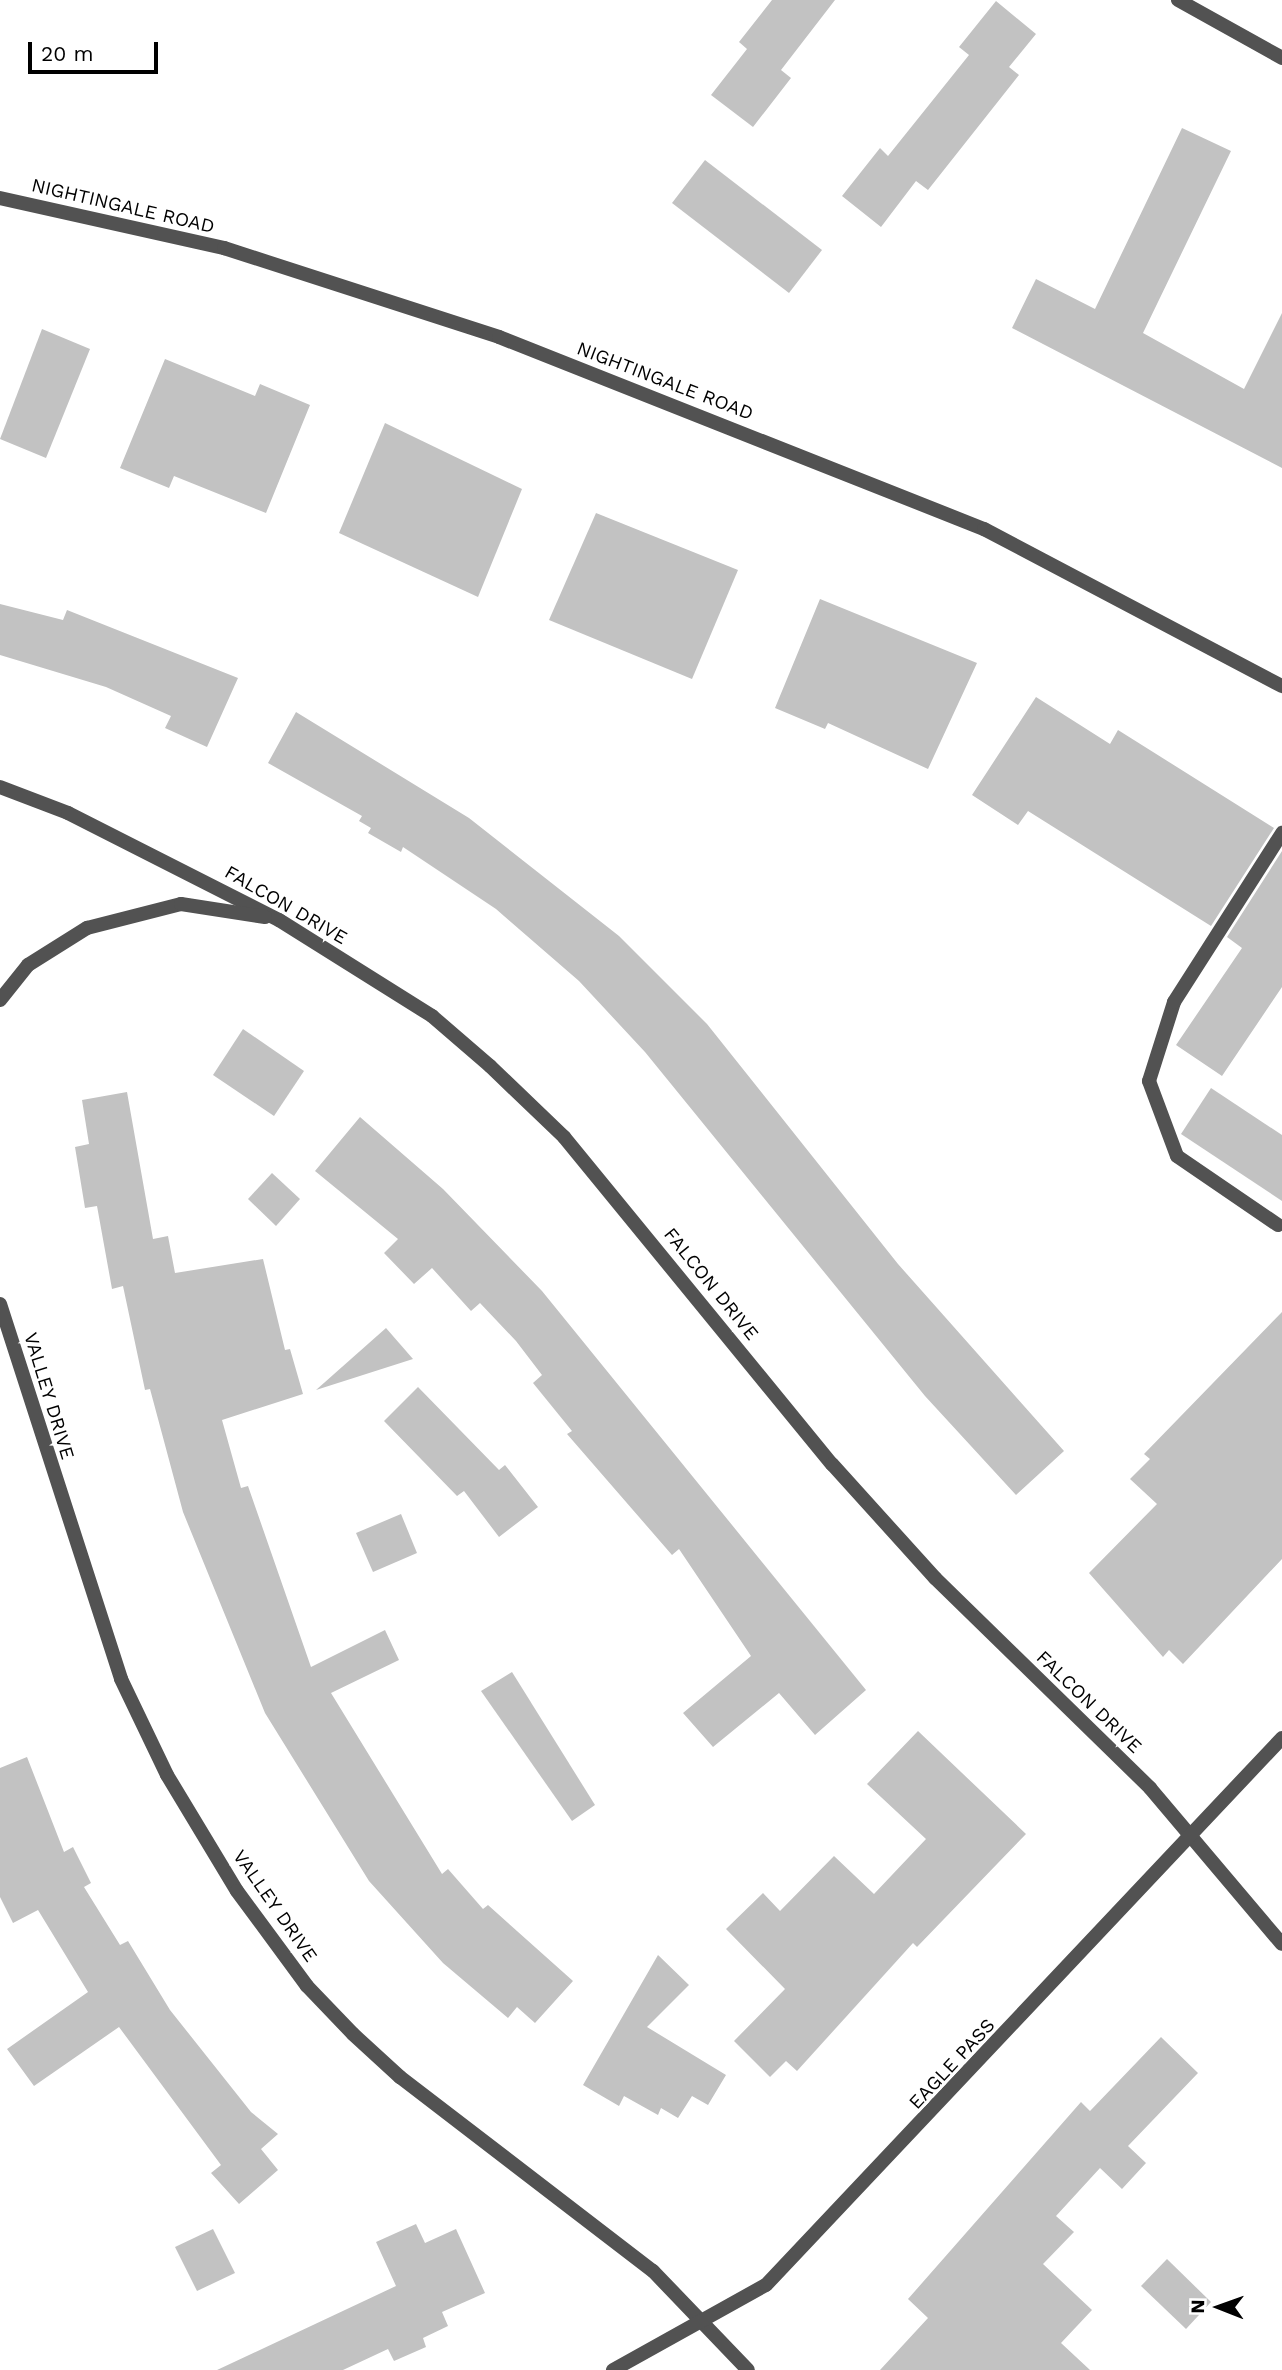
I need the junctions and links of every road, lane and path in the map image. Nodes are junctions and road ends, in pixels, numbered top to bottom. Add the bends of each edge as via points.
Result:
1 (1178, 0) edge
2 (1282, 58) edge
3 (0, 198) edge
4 (1282, 686) edge
5 (0, 787) edge
6 (1282, 833) edge
7 (279, 920) junction
8 (0, 1000) edge
9 (1278, 1225) dead end
10 (0, 1304) edge
11 (1282, 1738) edge
12 (1191, 1835) junction
13 (1282, 1944) edge
14 (704, 2322) junction
15 (613, 2370) edge
16 (748, 2370) edge

1 - 2 street
3 - 4 street, NIGHTINGALE ROAD via 224,248 499,337 984,529
5 - 7 street, FALCON DRIVE via 68,813
6 - 9 street via 1174,1002 1149,1081 1177,1156
7 - 8 street via 181,904 88,928 27,965
7 - 12 street, FALCON DRIVE via 432,1016 564,1137 841,1475
10 - 14 street, VALLEY DRIVE via 121,1678 167,1775 237,1891 307,1986 400,2077 653,2271
11 - 12 street, EAGLE PASS
12 - 13 street, FALCON DRIVE
12 - 14 street, EAGLE PASS via 766,2285
14 - 15 street, EAGLE PASS
14 - 16 street, VALLEY DRIVE

